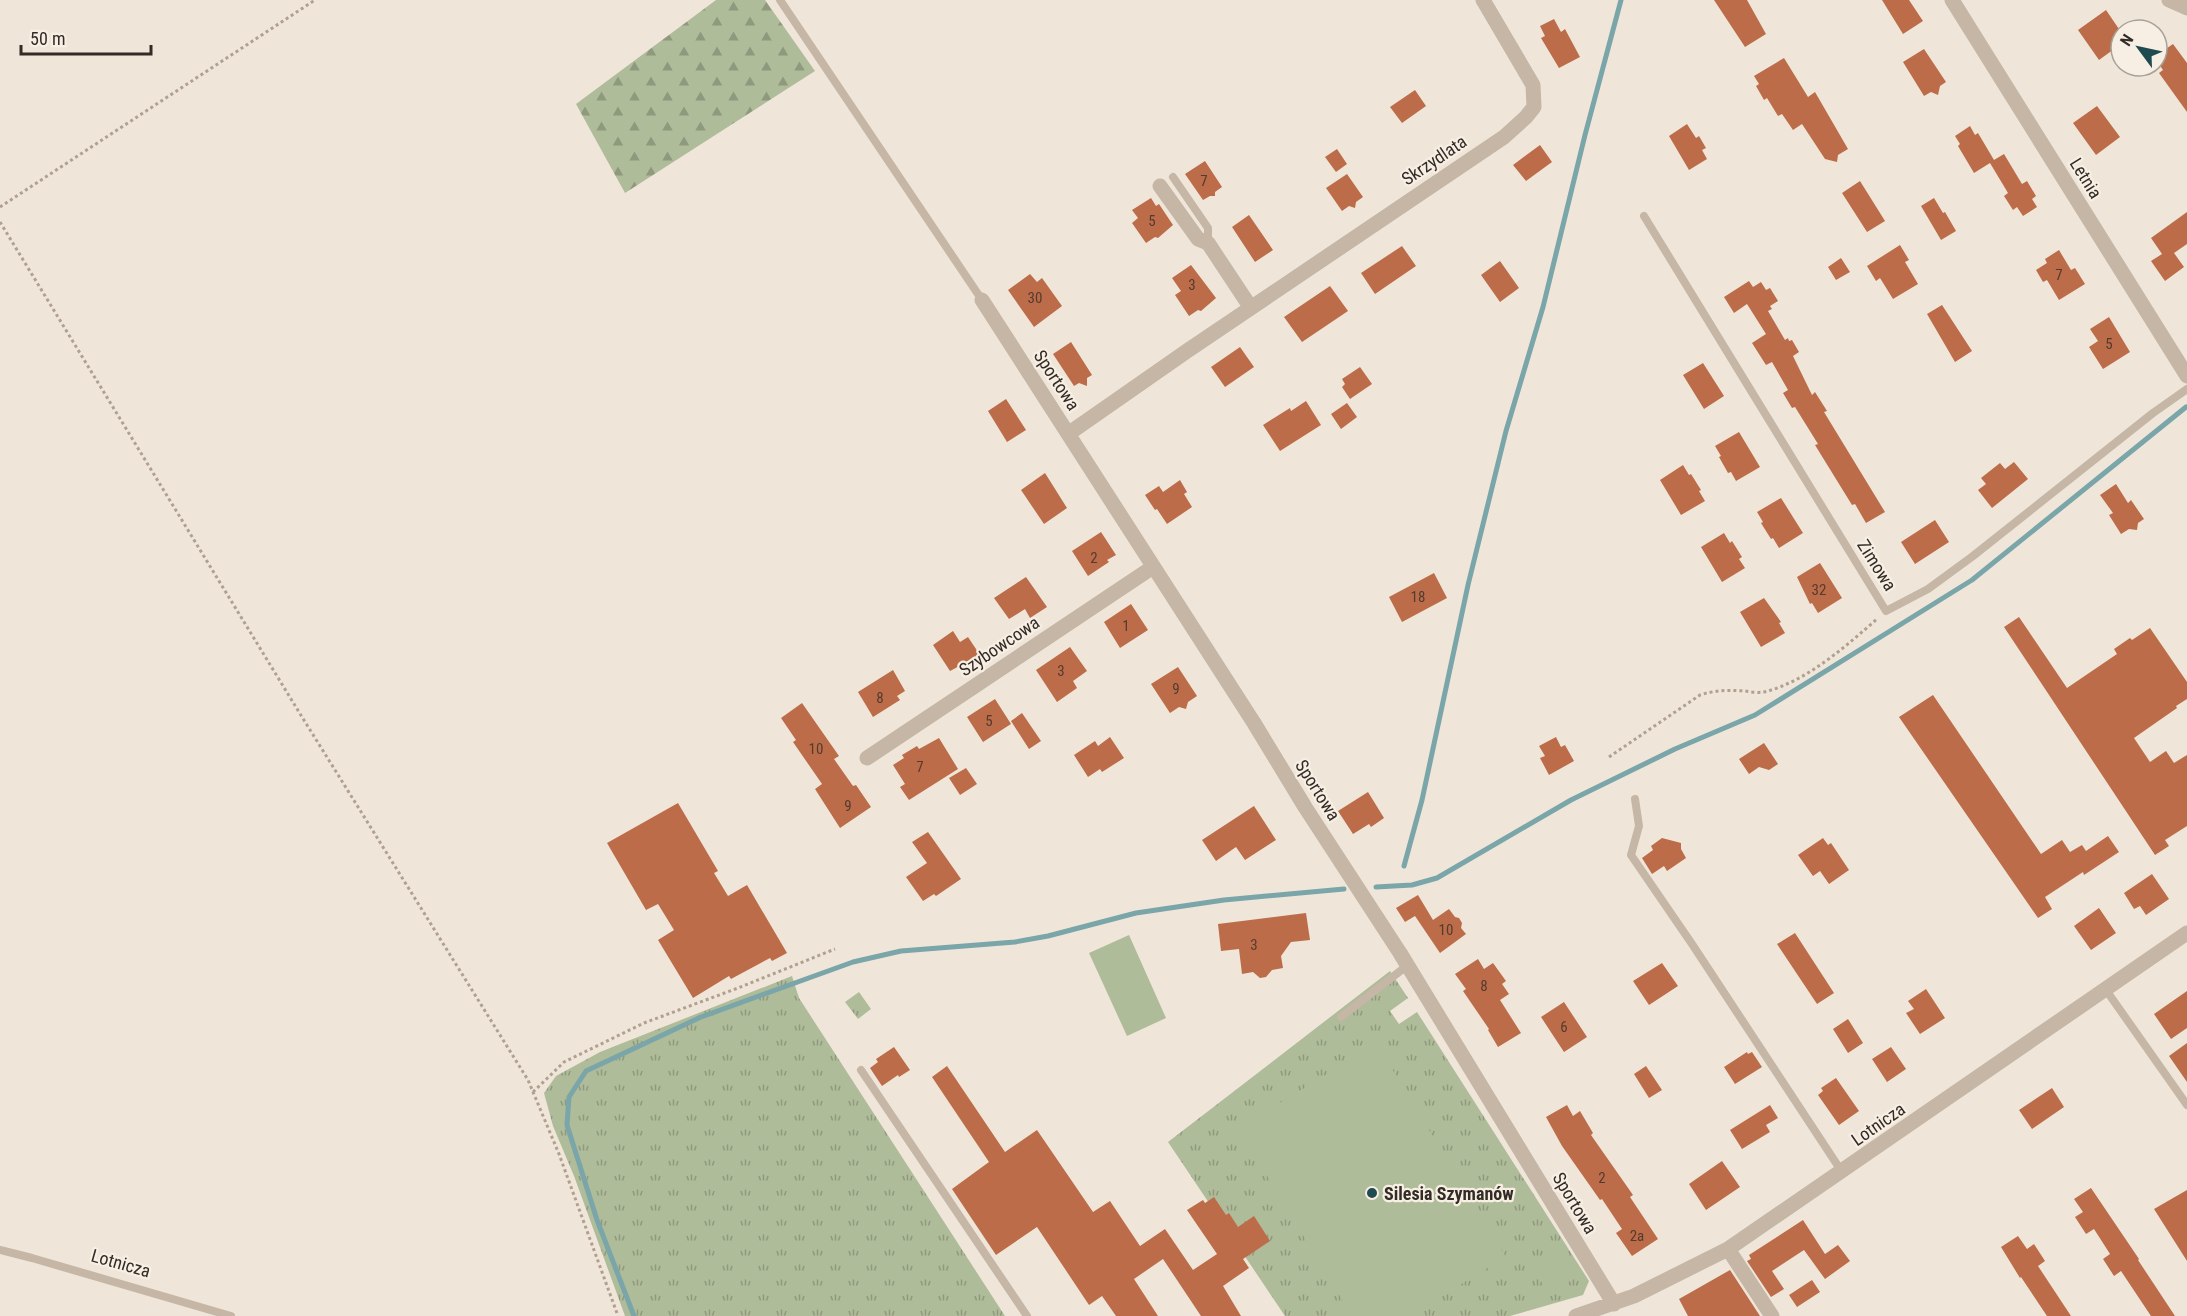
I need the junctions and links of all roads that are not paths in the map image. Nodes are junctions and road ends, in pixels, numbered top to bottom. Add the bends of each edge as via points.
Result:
1 (780, 0) edge
2 (1483, 0) edge
3 (1952, 0) edge
4 (2169, 0) edge
5 (2187, 8) edge
6 (1173, 177) dead end
7 (1160, 186) dead end
8 (1644, 216) dead end
9 (1208, 243) junction
10 (982, 300) joint
11 (1251, 308) junction
12 (2187, 376) edge
13 (2187, 389) edge
14 (1068, 434) junction
15 (1154, 567) junction
16 (867, 758) dead end
17 (1635, 799) dead end
18 (2187, 933) edge
19 (1408, 965) junction
20 (2106, 990) junction
21 (1341, 1017) dead end
22 (861, 1070) dead end
23 (2187, 1105) edge
24 (1842, 1173) junction
25 (1728, 1249) junction
26 (0, 1250) edge
27 (1614, 1304) junction
28 (231, 1316) edge
29 (1027, 1316) edge
30 (1576, 1316) edge
31 (1772, 1316) edge

1 - 10 lane
2 - 11 street, Skrzydlata via 1533,85 1534,107 1504,136
3 - 12 street, Letnia
4 - 5 street
6 - 9 lane via 1208,228
7 - 9 street via 1198,239
8 - 13 lane, Zimowa via 1886,611 1928,589 1973,556
9 - 11 street
10 - 14 street, Sportowa
11 - 14 street, Skrzydlata
14 - 15 street, Sportowa
15 - 16 street, Szybowcowa
15 - 19 street, Sportowa
17 - 24 lane via 1639,826 1631,855
18 - 20 street, Lotnicza
19 - 21 lane
19 - 27 street, Sportowa
20 - 23 lane
20 - 24 street, Lotnicza
22 - 29 lane
24 - 25 street, Lotnicza
25 - 27 street, Lotnicza
25 - 31 street
26 - 28 lane, Lotnicza
27 - 30 street, Lotnicza

